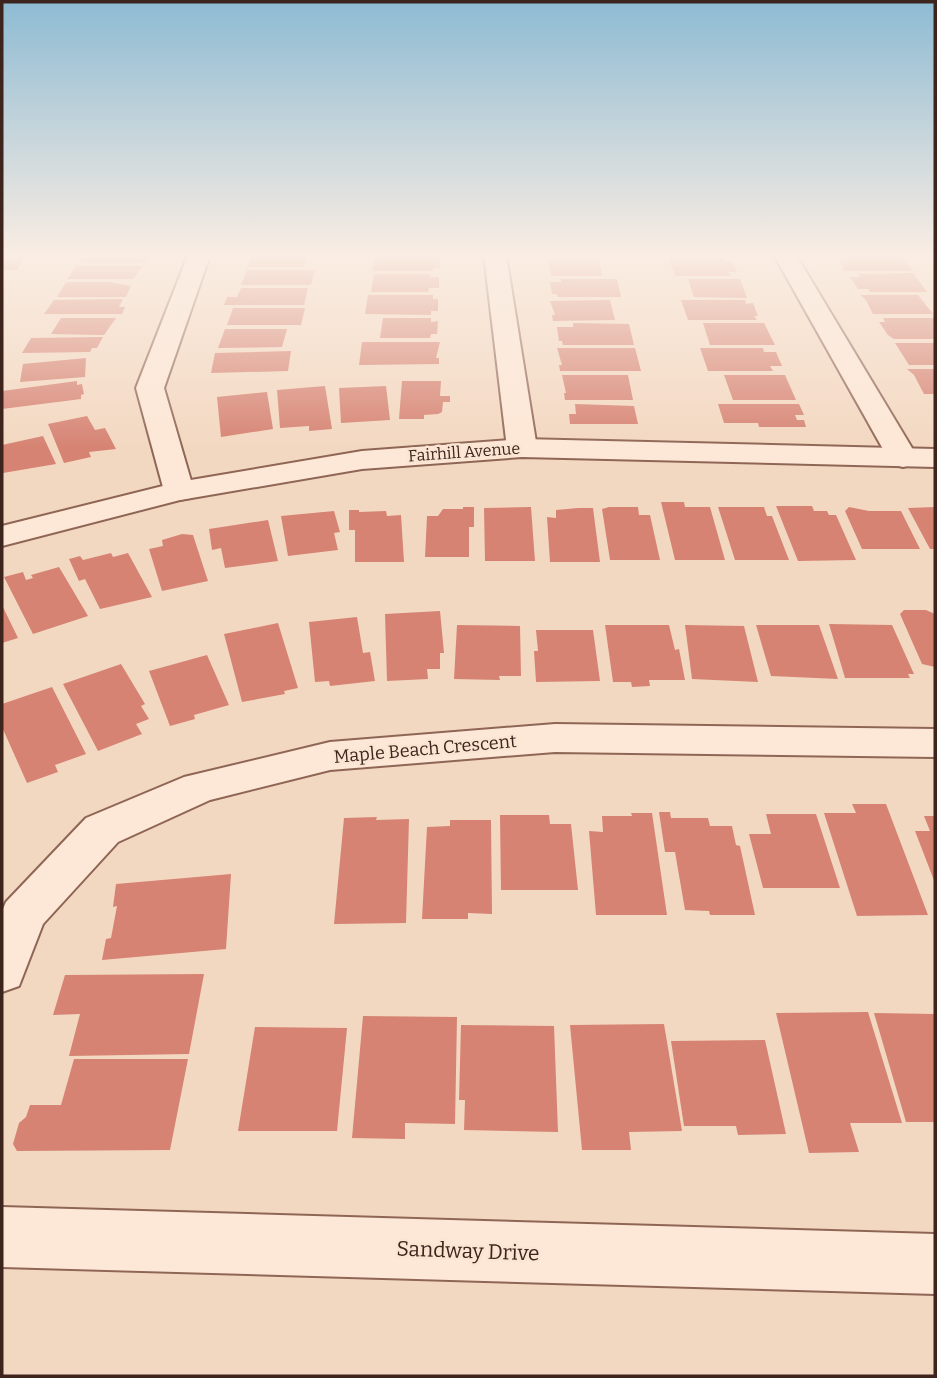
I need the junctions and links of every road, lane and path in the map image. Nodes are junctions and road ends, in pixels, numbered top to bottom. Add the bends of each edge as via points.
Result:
1 (175, 319) edge
2 (504, 319) edge
3 (822, 319) edge
4 (522, 448) junction
5 (903, 458) junction
6 (935, 458) edge
7 (179, 491) junction
8 (2, 536) edge
9 (935, 743) edge
10 (2, 971) edge
11 (2, 1237) edge
12 (935, 1264) edge

1 - 7 street via 150,388
2 - 4 street
3 - 5 street
4 - 5 street, Fairhill Avenue
4 - 7 street, Fairhill Avenue via 362,460
5 - 6 street, Fairhill Avenue
7 - 8 street, Fairhill Avenue
9 - 10 street, Maple Beach Crescent via 555,738 330,756 199,788 102,830 23,915
11 - 12 street, Sandway Drive

